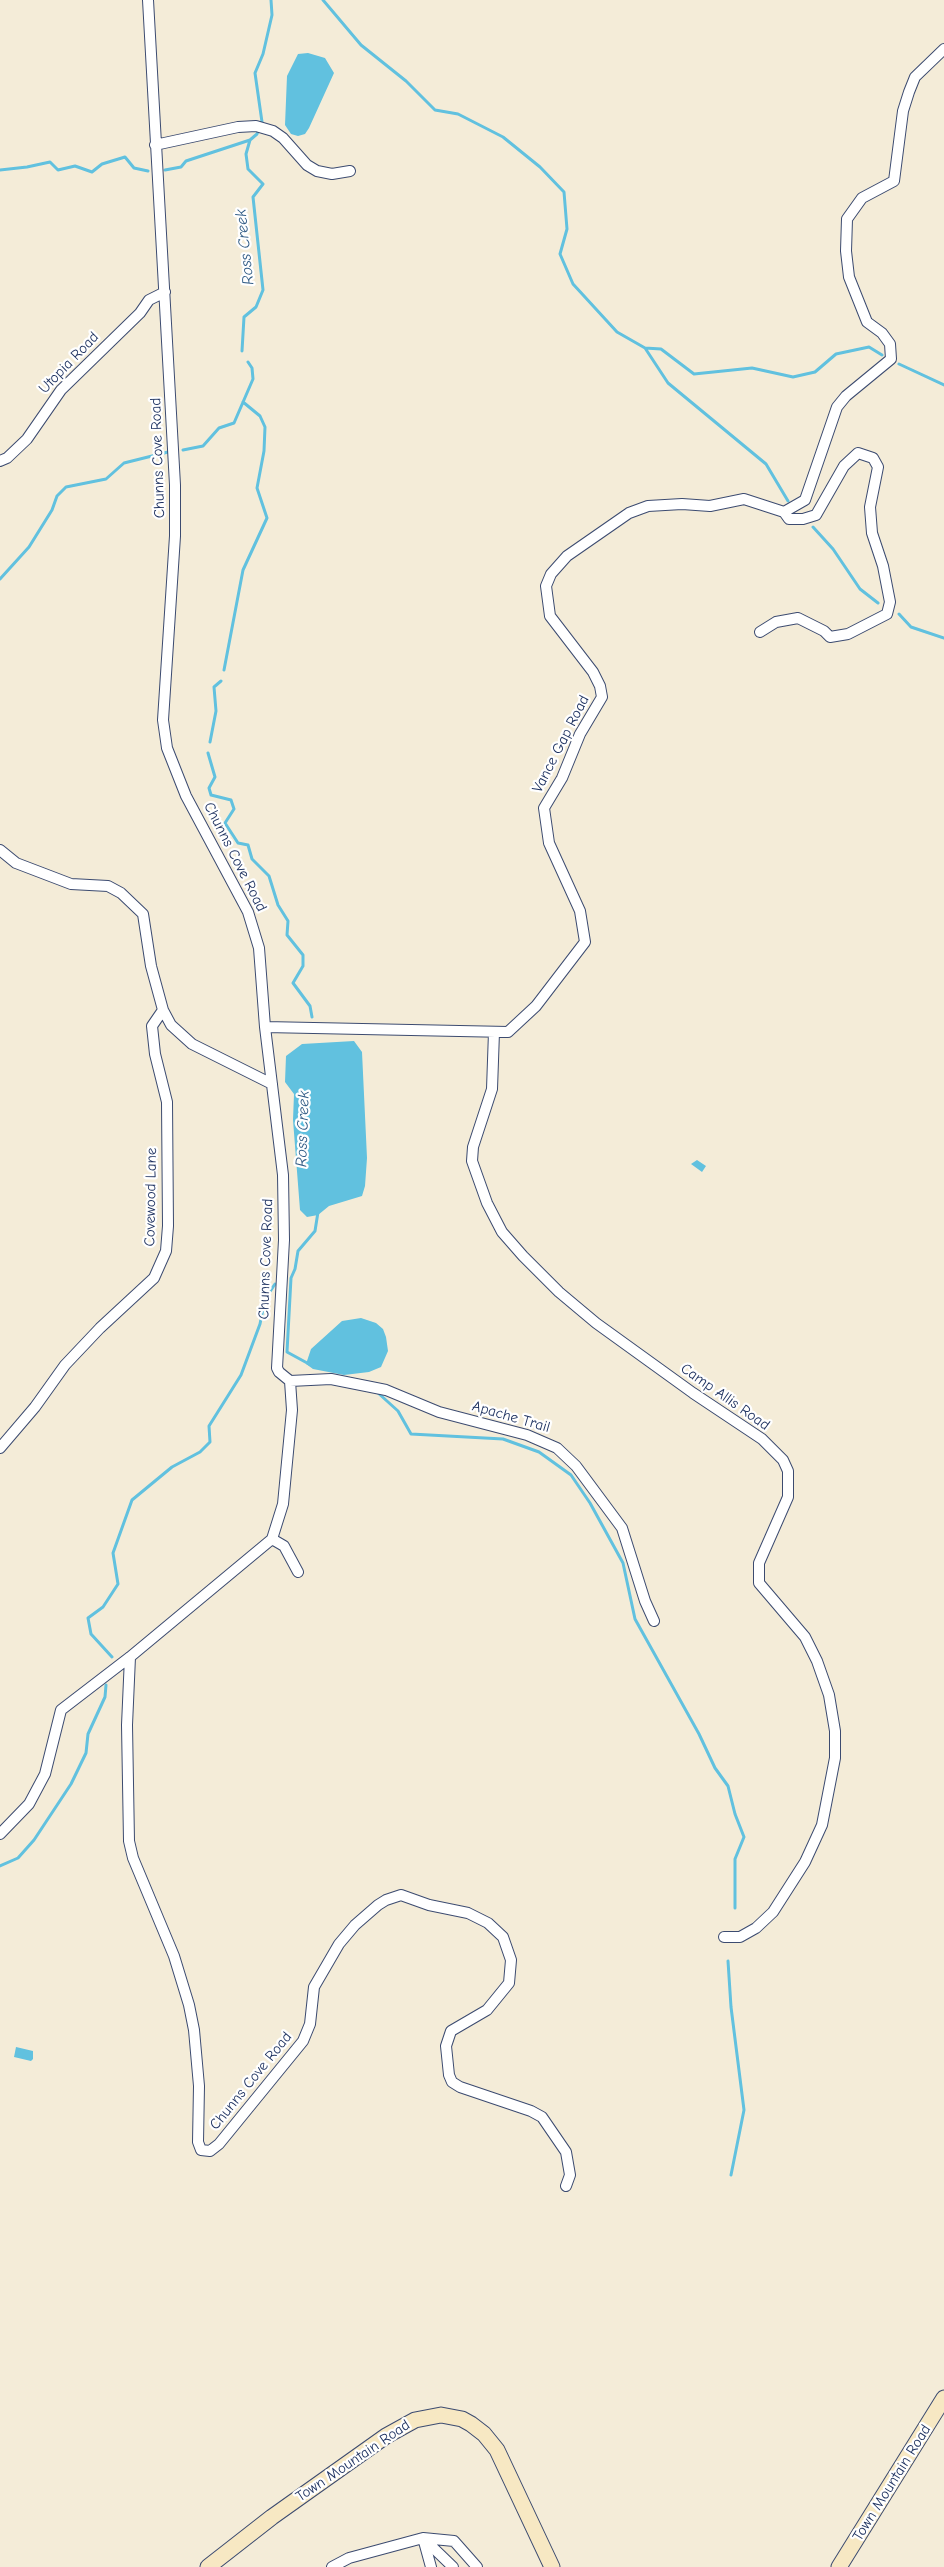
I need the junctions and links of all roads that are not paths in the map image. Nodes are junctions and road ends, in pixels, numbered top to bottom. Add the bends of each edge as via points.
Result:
1 (148, 0) edge
2 (944, 49) edge
3 (155, 145) junction
4 (350, 171) dead end
5 (165, 292) junction
6 (0, 461) edge
7 (784, 512) junction
8 (760, 632) dead end
9 (0, 850) edge
10 (163, 1010) junction
11 (265, 1027) junction
12 (494, 1032) junction
13 (272, 1084) junction
14 (290, 1381) junction
15 (0, 1448) edge
16 (272, 1539) junction
17 (298, 1572) dead end
18 (654, 1621) dead end
19 (130, 1657) junction
20 (0, 1834) edge
21 (724, 1937) dead end
22 (566, 2186) dead end
23 (944, 2398) edge
24 (423, 2538) junction
25 (208, 2567) edge
26 (332, 2567) edge
27 (431, 2567) edge
28 (453, 2567) edge
29 (477, 2567) edge
30 (552, 2567) edge
31 (839, 2567) edge

1 - 3 street, Chunns Cove Road
2 - 7 street via 915,77 909,92 903,111 894,180 862,198 847,219 845,244 850,277 866,322 882,333 890,344 891,359 837,407 804,500
3 - 4 street via 256,126 284,138 317,171 332,174
3 - 5 street, Chunns Cove Road
5 - 6 street, Utopia Road via 149,300 140,313 60,390 27,439
5 - 11 street, Chunns Cove Road via 175,485 175,536 162,706 165,739 186,796 233,882 254,929 259,948
7 - 8 street, Vance Gap Road via 789,519 816,515 844,466 858,454 873,458 878,467 870,507 872,533 890,602 887,614 848,634 830,637 798,618 776,622
7 - 12 street, Vance Gap Road via 744,499 710,506 648,506 623,517 567,556 551,574 546,586 550,616 593,672 602,697 544,808 549,843 580,911 585,942 536,1006 508,1032
9 - 10 street via 16,863 71,884 108,886 121,893 143,914 151,966
10 - 13 street via 171,1025 192,1044
10 - 15 street, Covewood Lane via 152,1026 167,1102 166,1251 154,1278 65,1365
11 - 12 street, Vance Gap Road
11 - 13 street, Chunns Cove Road
12 - 21 street, Camp Allis Road via 492,1089 472,1148 472,1161 487,1203 502,1232 559,1292 596,1323 762,1439 783,1460 788,1471 788,1496 759,1564 759,1583 805,1637 818,1661 829,1695 836,1758 822,1825 805,1862 773,1912 756,1928 740,1937
13 - 14 street, Chunns Cove Road via 284,1216 277,1368
14 - 16 street via 292,1410 283,1504
14 - 18 street, Apache Trail via 331,1380 386,1390 439,1412 527,1435 557,1448 576,1466 622,1528
16 - 17 street via 284,1546
16 - 19 street
19 - 20 street via 61,1710 46,1774 29,1804
19 - 22 street, Chunns Cove Road via 127,1725 130,1841 133,1858 174,1956 189,2005 199,2086 198,2142 201,2150 210,2151 219,2144 303,2041 310,2024 314,1987 339,1944 378,1905 401,1895 468,1913 503,1937 511,1960 509,1983 487,2010 455,2027 449,2035 446,2046 449,2075 455,2085 542,2117 566,2152 570,2175
23 - 31 main road, Town Mountain Road
24 - 26 street via 349,2558
24 - 27 street
24 - 28 street
24 - 29 street via 454,2541
25 - 30 main road, Town Mountain Road via 272,2516 386,2436 415,2420 441,2415 472,2424 497,2450

